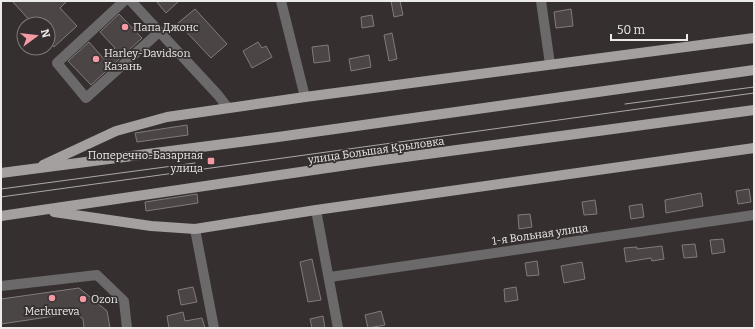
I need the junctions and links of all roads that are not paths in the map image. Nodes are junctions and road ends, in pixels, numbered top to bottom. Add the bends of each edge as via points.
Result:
1 (124, 1) edge
2 (131, 1) edge
3 (281, 1) edge
4 (541, 1) edge
5 (159, 32) junction
6 (754, 38) edge
7 (550, 64) junction
8 (754, 70) edge
9 (304, 97) junction
10 (228, 108) junction
11 (754, 110) edge
12 (754, 148) edge
13 (36, 168) junction
14 (1, 173) edge
15 (316, 210) junction
16 (42, 211) junction
17 (754, 215) edge
18 (1, 216) edge
19 (195, 229) junction
20 (330, 277) junction
21 (1, 286) edge
22 (127, 328) edge
23 (214, 328) edge
24 (338, 328) edge

1 - 5 street via 57,63 86,98
2 - 5 street
3 - 9 street
4 - 7 street
5 - 10 street via 218,94
6 - 7 main road
7 - 9 main road
8 - 13 main road via 278,137
9 - 10 main road
10 - 13 main road via 133,125 77,147
11 - 16 main road, улица Большая Крыловка via 375,161
12 - 15 main road
13 - 14 main road
15 - 19 main road
15 - 20 street
16 - 18 main road, улица Большая Крыловка
16 - 19 main road via 151,226
17 - 20 street, 1-я Вольная улица
19 - 23 street
20 - 24 street
21 - 22 street via 97,275 124,301

